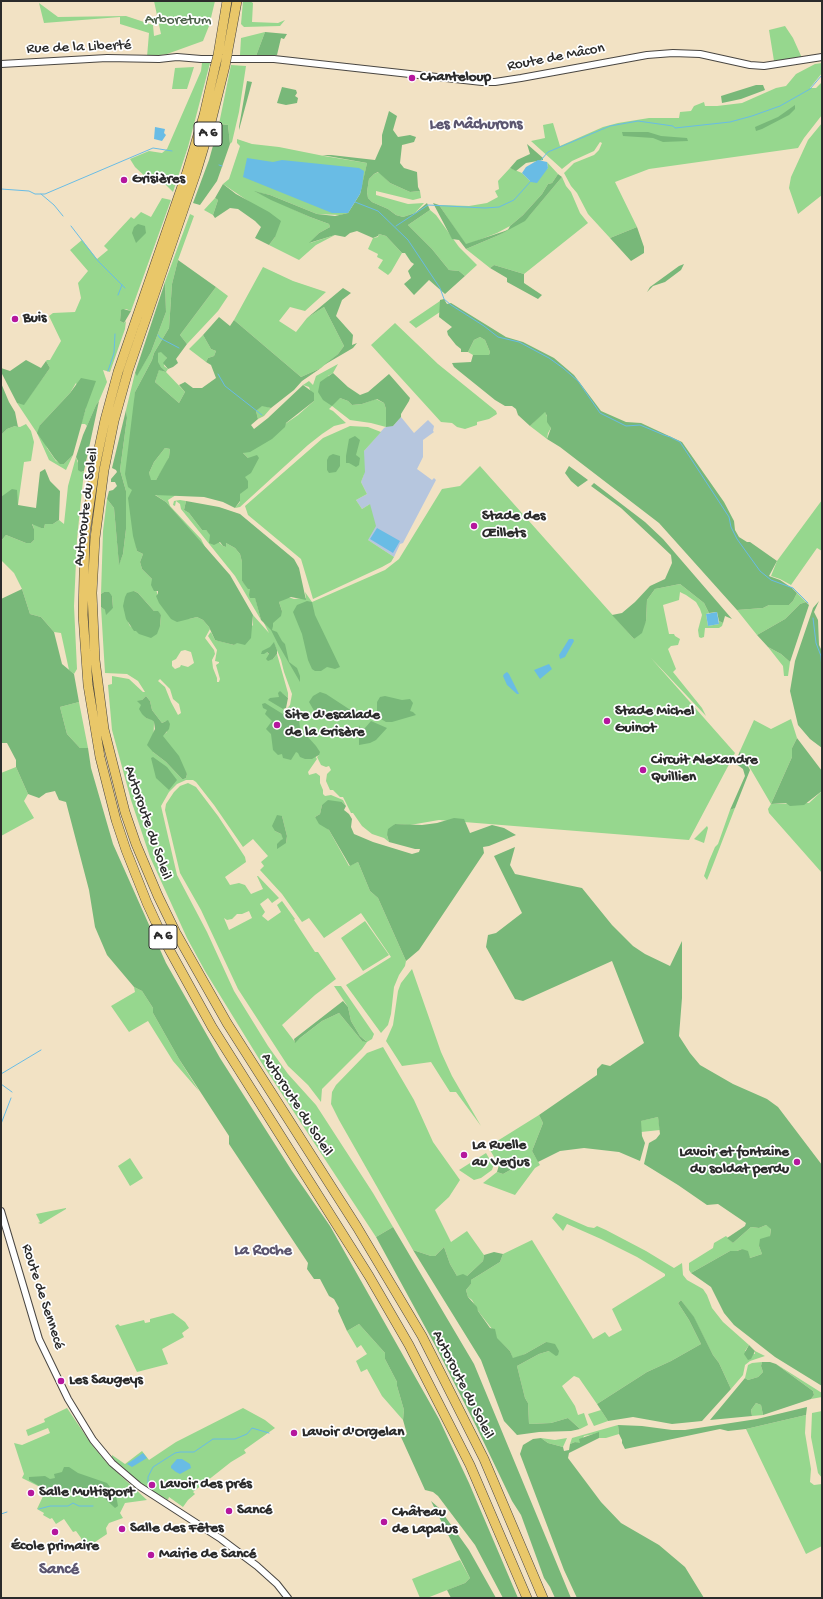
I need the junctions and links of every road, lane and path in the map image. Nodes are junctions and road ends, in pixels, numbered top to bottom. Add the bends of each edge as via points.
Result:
1 (227, 1) edge
2 (237, 1) edge
3 (822, 57) edge
4 (223, 59) junction
5 (1, 64) edge
6 (183, 199) junction
7 (1, 1211) edge
8 (288, 1598) edge
9 (527, 1598) edge
10 (543, 1598) edge

1 - 4 highway, Autoroute du Soleil / A 6
2 - 4 highway, Autoroute du Soleil / A 6
3 - 4 street, Route de Mâcon via 764,66 700,54 654,54 495,82 274,59
4 - 5 street, Rue de la Liberté via 107,58
4 - 6 highway, Autoroute du Soleil / A 6 via 209,130
4 - 6 highway, Autoroute du Soleil / A 6, bridge via 215,67
6 - 9 highway, Autoroute du Soleil / A 6 via 175,206 112,391 99,442 88,509 83,590 85,661 105,781 136,875 176,964 236,1067 342,1233 409,1345 470,1465
6 - 10 highway, Autoroute du Soleil / A 6 via 184,210 122,390 108,446 98,507 93,563 93,637 110,758 136,844 176,933 227,1023 351,1218 422,1336 484,1458
7 - 8 street, Route de Sennecé via 39,1339 68,1399 93,1440 112,1463 139,1486 221,1539 257,1566

